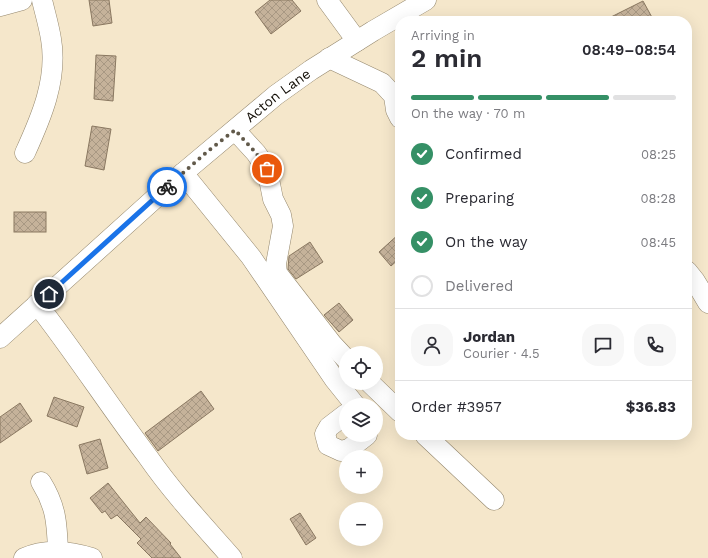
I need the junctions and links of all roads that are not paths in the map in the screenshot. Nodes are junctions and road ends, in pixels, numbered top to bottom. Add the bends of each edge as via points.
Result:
1 (22, 0) edge
2 (42, 0) edge
3 (327, 0) edge
4 (426, 0) edge
5 (0, 6) edge
6 (407, 16) edge
7 (395, 23) edge
8 (357, 41) junction
9 (328, 58) junction
10 (395, 103) edge
11 (235, 130) junction
12 (25, 153) dead end
13 (183, 173) junction
14 (692, 277) edge
15 (708, 303) edge
16 (37, 304) junction
17 (0, 338) edge
18 (339, 351) edge
19 (377, 390) edge
20 (349, 398) edge
21 (395, 407) edge
22 (339, 419) edge
23 (430, 440) edge
24 (358, 442) edge
25 (41, 482) dead end
26 (494, 500) dead end
27 (58, 551) junction
28 (24, 558) edge
29 (92, 558) edge
30 (232, 558) edge

1 - 5 street
2 - 12 street via 52,40 52,68 42,114
3 - 8 street
4 - 6 street, Acton Lane
7 - 8 street, Acton Lane
8 - 9 street, Acton Lane
9 - 10 street via 382,83 394,96
9 - 11 street, Acton Lane via 276,95
11 - 13 street, Acton Lane
11 - 18 street via 267,169 273,200 281,215 283,226 276,264 277,272
13 - 16 street, Acton Lane
13 - 20 street via 251,257
14 - 15 street
16 - 17 street, Acton Lane
16 - 30 street via 62,335 148,459
19 - 21 street
22 - 24 street via 325,434 328,445 341,451
23 - 26 street
25 - 27 street via 50,495 57,528
27 - 28 street
27 - 29 street

